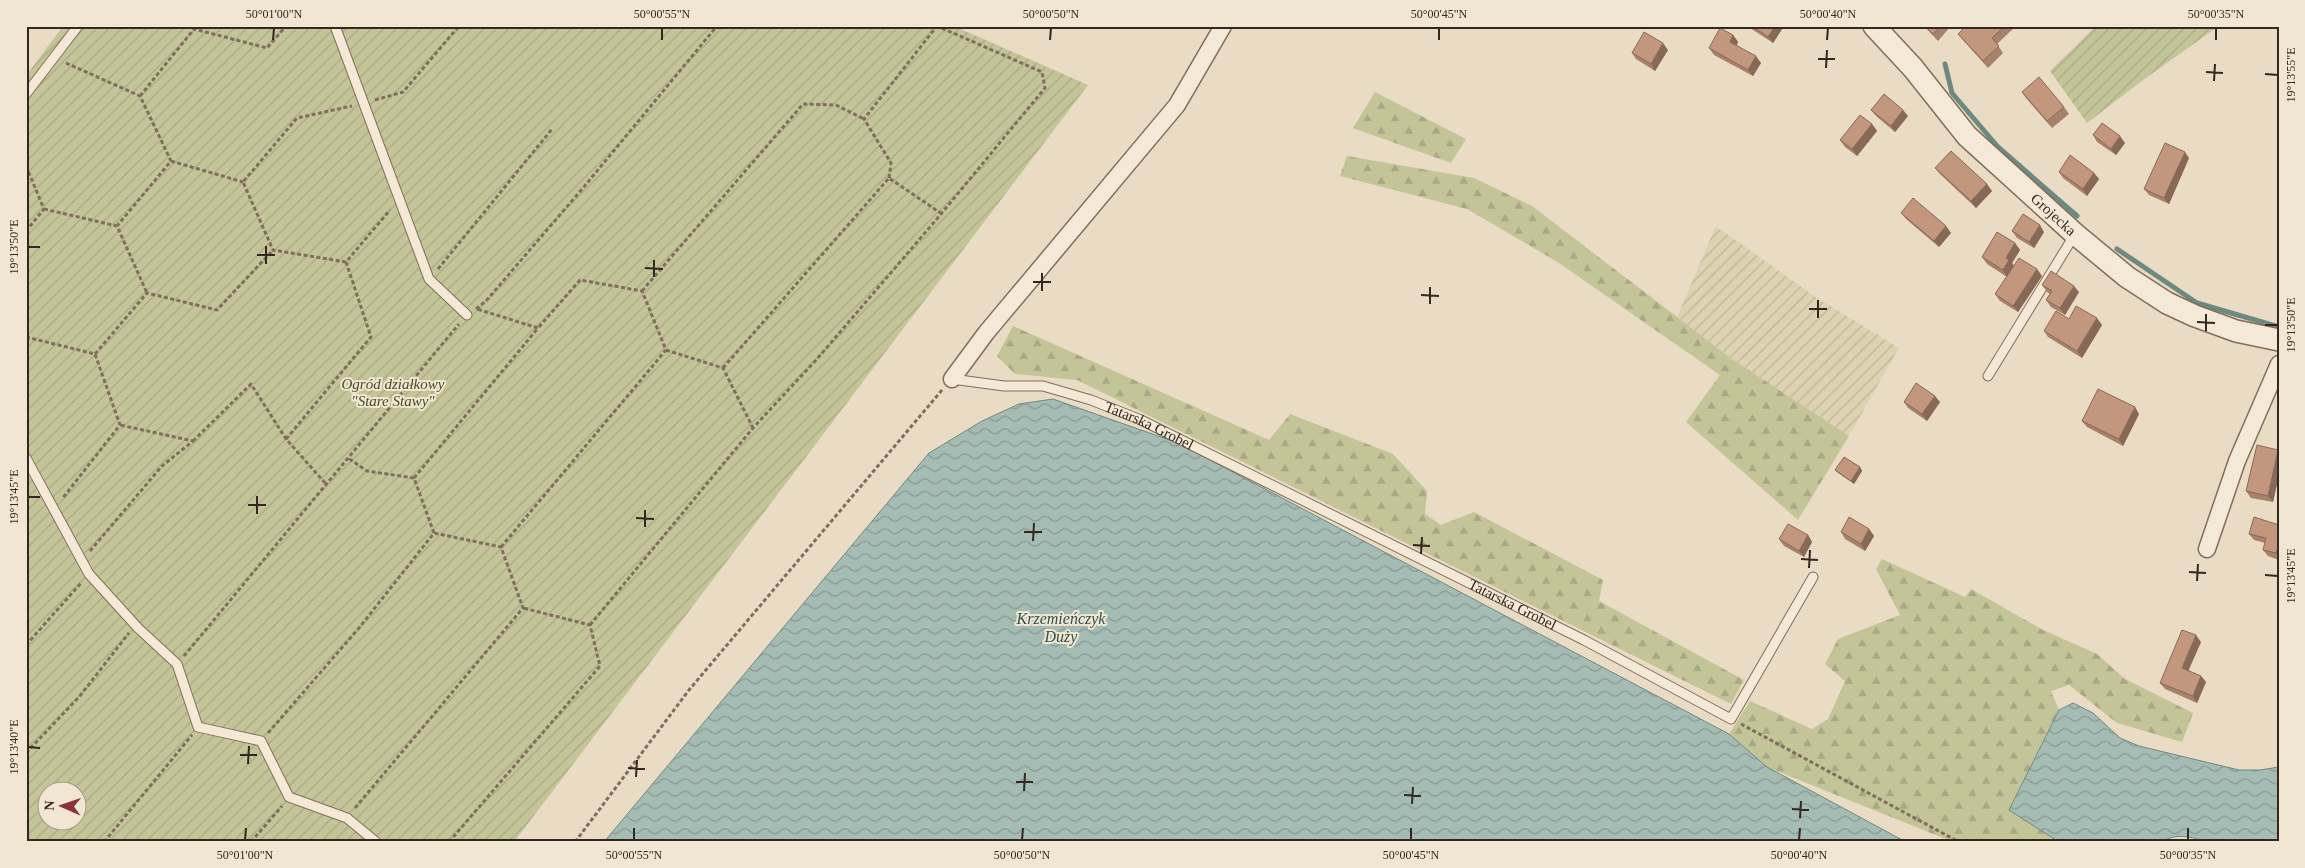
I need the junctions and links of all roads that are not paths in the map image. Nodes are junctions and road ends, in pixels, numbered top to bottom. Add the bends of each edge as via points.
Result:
1 (78, 26) edge
2 (335, 26) edge
3 (1223, 26) edge
4 (1874, 26) edge
5 (26, 94) edge
6 (2076, 234) junction
7 (467, 315) road end
8 (2279, 340) edge
9 (2279, 364) edge
10 (1988, 376) dead end
11 (952, 379) joint
12 (26, 458) edge
13 (2207, 549) dead end
14 (1813, 577) dead end
15 (376, 842) edge

1 - 5 lane
2 - 7 lane via 429,279
3 - 11 street via 1177,105 986,333
4 - 6 street, Grojecka via 1913,68 1967,136
6 - 8 street, Grojecka via 2127,277 2167,303 2220,326
6 - 10 lane
9 - 13 street via 2236,461
11 - 14 lane, Tatarska Grobel via 1004,386 1043,386 1091,400 1141,420 1584,640 1731,719
12 - 15 lane via 89,574 135,625 177,664 198,727 261,741 289,797 347,818

